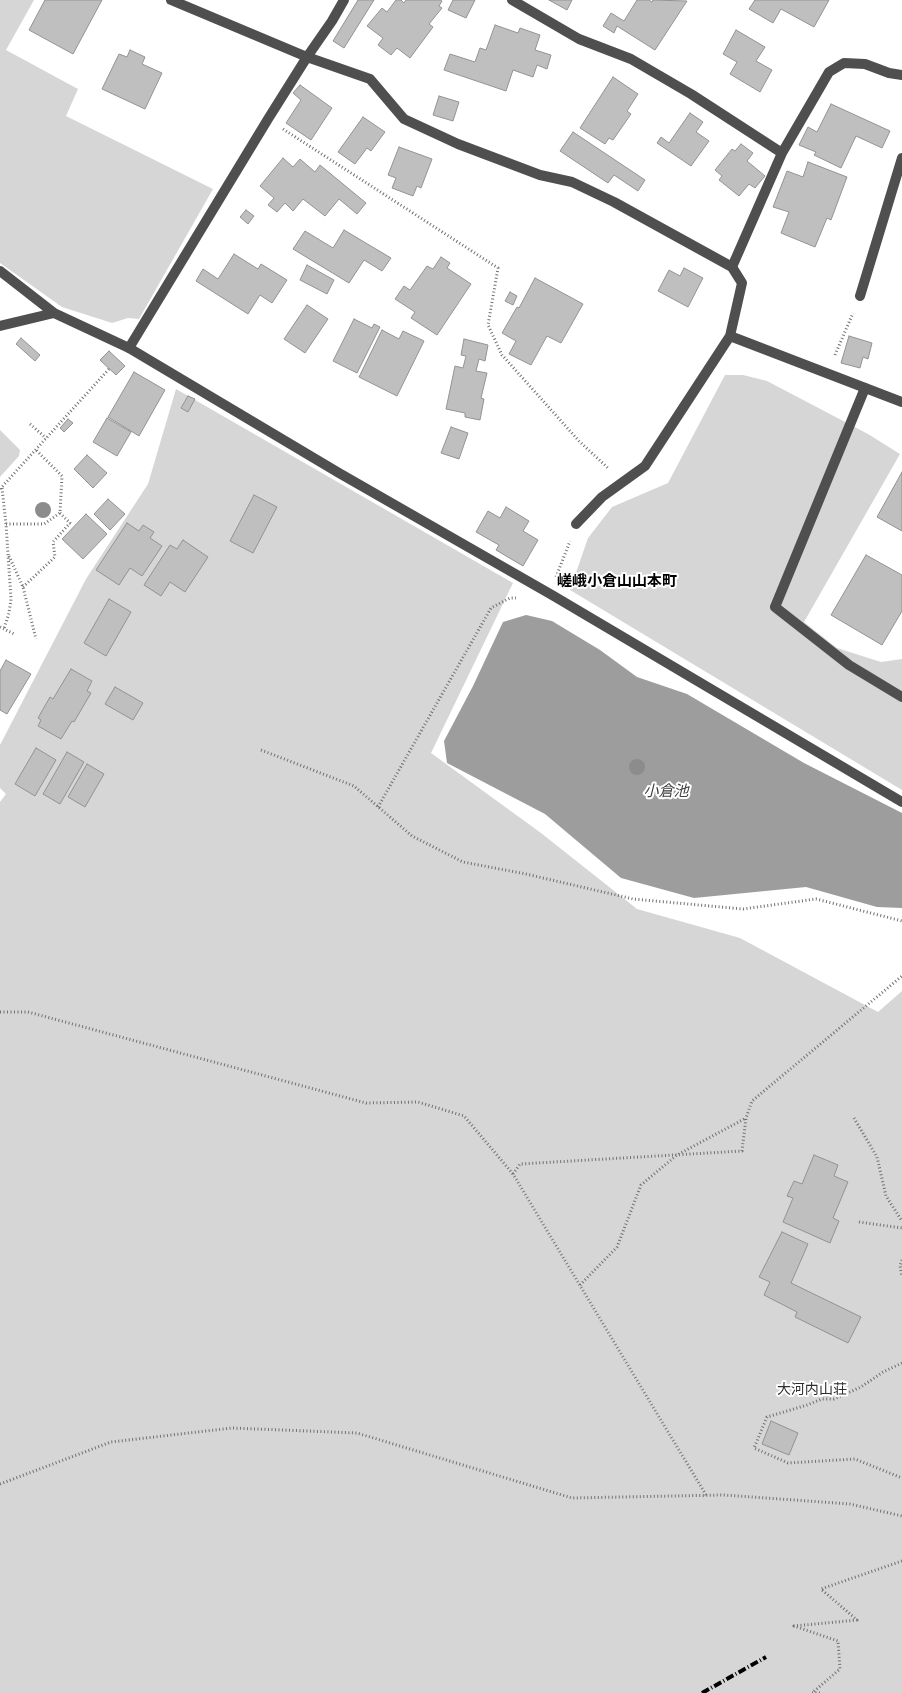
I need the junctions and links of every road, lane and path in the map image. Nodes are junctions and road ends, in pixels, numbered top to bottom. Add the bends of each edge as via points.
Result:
1 (172, 0) edge
2 (344, 0) edge
3 (512, 0) edge
4 (307, 57) junction
5 (902, 74) edge
6 (268, 119) junction
7 (782, 153) junction
8 (902, 158) edge
9 (732, 267) junction
10 (0, 272) edge
11 (860, 296) joint
12 (54, 313) junction
13 (0, 326) edge
14 (730, 336) junction
15 (129, 348) junction
16 (109, 368) dead end
17 (827, 374) junction
18 (865, 388) junction
19 (902, 402) edge
20 (30, 424) dead end
21 (46, 438) junction
22 (36, 450) junction
23 (623, 482) junction
24 (1, 488) edge
25 (60, 513) junction
26 (6, 524) junction
27 (576, 524) joint
28 (8, 553) junction
29 (554, 581) dead end
30 (23, 587) junction
31 (542, 589) junction
32 (2, 628) edge
33 (14, 634) dead end
34 (36, 639) dead end
35 (902, 697) edge
36 (261, 750) dead end
37 (902, 802) edge
38 (378, 807) junction
39 (902, 921) edge
40 (902, 976) edge
41 (0, 1012) edge
42 (746, 1118) junction
43 (854, 1118) dead end
44 (677, 1155) junction
45 (513, 1174) junction
46 (902, 1221) edge
47 (859, 1222) dead end
48 (902, 1228) edge
49 (902, 1260) edge
50 (902, 1278) edge
51 (580, 1285) junction
52 (902, 1364) edge
53 (902, 1478) edge
54 (0, 1484) edge
55 (706, 1495) junction
56 (902, 1516) edge
57 (902, 1561) edge
58 (820, 1693) edge

1 - 4 street
2 - 4 street
3 - 7 street via 579,39 631,59
4 - 6 street
4 - 9 street via 370,79 404,119 531,172 572,182
5 - 7 street via 888,73 865,64 844,63 829,72
6 - 15 street
6 - 23 path via 498,268 488,325 502,355 580,441
7 - 9 street
8 - 11 street
9 - 14 street via 742,283
10 - 12 street
11 - 17 path
12 - 13 street
12 - 15 street
14 - 17 street
14 - 23 street via 646,466
15 - 31 street
16 - 21 path
17 - 18 street
18 - 19 street
18 - 35 street via 775,607 849,666
20 - 21 path
21 - 22 path
22 - 24 path
22 - 25 path via 62,476
23 - 27 street via 602,497
24 - 26 path
25 - 26 path via 44,524
25 - 30 path via 71,524 52,542 55,557
26 - 28 path
27 - 29 path
28 - 30 path
28 - 32 path via 9,613
30 - 34 path
31 - 37 street
31 - 38 path via 532,597 510,598 492,608
32 - 33 path
36 - 38 path via 354,786
38 - 39 path via 412,836 463,862 633,899 743,909 816,899
40 - 42 path via 752,1102
41 - 45 path via 28,1012 366,1103 418,1102 464,1116
42 - 44 path
42 - 44 path via 742,1150
43 - 46 path via 877,1158 886,1196
44 - 45 path via 520,1164
44 - 51 path via 641,1185 617,1248
45 - 51 path
47 - 48 path
49 - 50 path
51 - 55 path
52 - 53 path via 834,1399 822,1398 767,1417 754,1448 788,1463 855,1459
54 - 55 path via 111,1442 232,1428 357,1434 572,1498
55 - 56 path via 850,1504
57 - 58 path via 822,1589 857,1620 794,1626 838,1641 840,1669 812,1693

